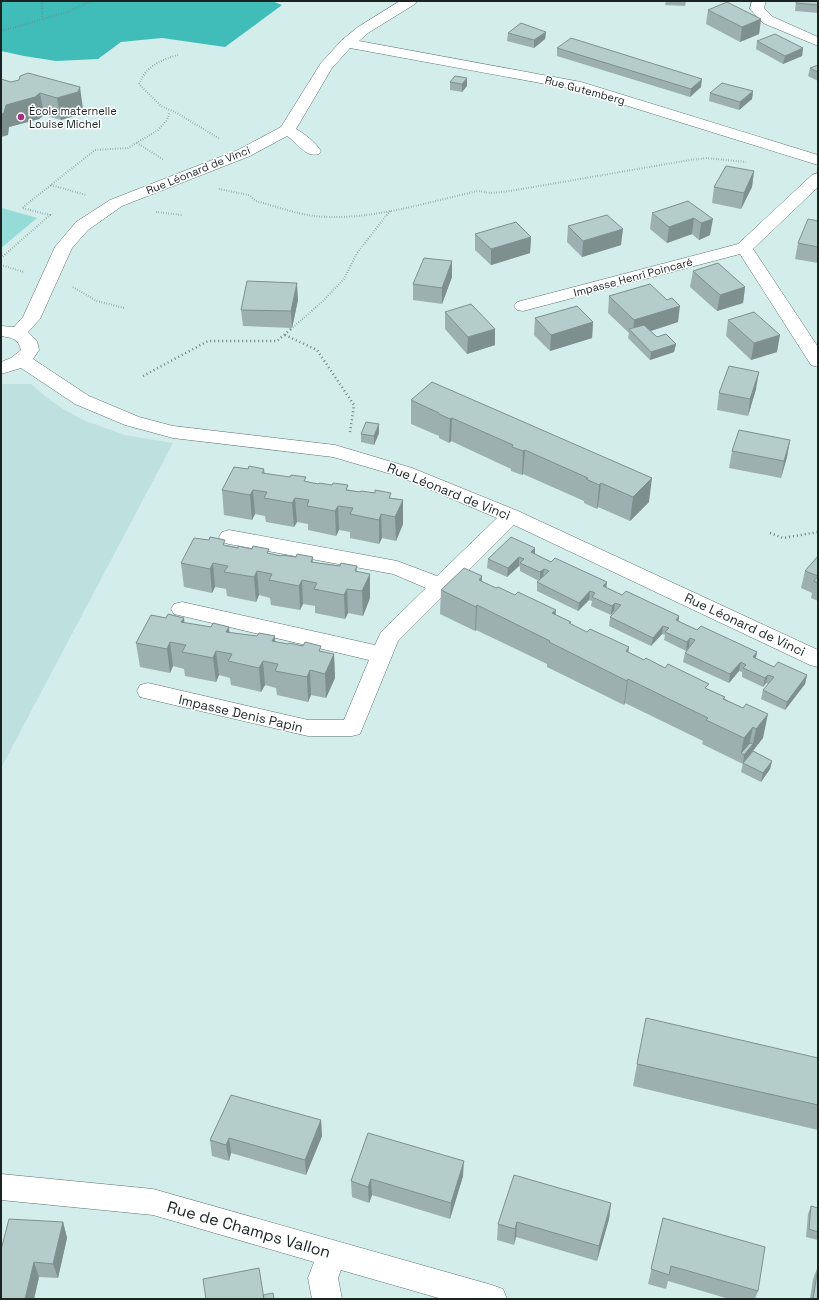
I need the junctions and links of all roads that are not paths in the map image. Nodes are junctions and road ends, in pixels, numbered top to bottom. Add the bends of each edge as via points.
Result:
1 (410, 1) edge
2 (759, 1) edge
3 (818, 42) edge
4 (347, 43) junction
5 (286, 130) junction
6 (313, 151) dead end
7 (818, 160) edge
8 (818, 178) edge
9 (744, 248) junction
10 (523, 306) dead end
11 (9, 332) edge
12 (22, 360) junction
13 (818, 361) edge
14 (1, 368) edge
15 (511, 516) junction
16 (230, 536) dead end
17 (441, 586) junction
18 (182, 609) dead end
19 (382, 655) junction
20 (818, 659) edge
21 (148, 691) dead end
22 (1, 1187) edge
23 (332, 1253) junction
24 (327, 1299) edge
25 (492, 1299) edge

1 - 4 street, Rue Léonard de Vinci
2 - 3 street via 757,9 768,20
4 - 5 street, Rue Léonard de Vinci via 326,66
4 - 7 street, Rue Gutemberg via 576,85
5 - 6 street via 297,136
5 - 11 street, Rue Léonard de Vinci via 244,153 116,203 82,226 64,247 31,319
8 - 9 street, Impasse Henri Poincaré
9 - 10 street, Impasse Henri Poincaré
9 - 13 street
11 - 12 street via 28,340 30,350
12 - 14 street
12 - 15 street, Rue Léonard de Vinci via 82,400 132,422 173,432 335,451 405,472
15 - 17 street, Impasse Denis Papin
15 - 20 street, Rue Léonard de Vinci
16 - 17 street via 397,568
17 - 19 street, Impasse Denis Papin via 389,636
18 - 19 street
19 - 21 street, Impasse Denis Papin via 352,728 308,728
22 - 23 street, Rue de Champs Vallon via 153,1202
23 - 24 street via 323,1278
23 - 25 street, Rue de Champs Vallon

